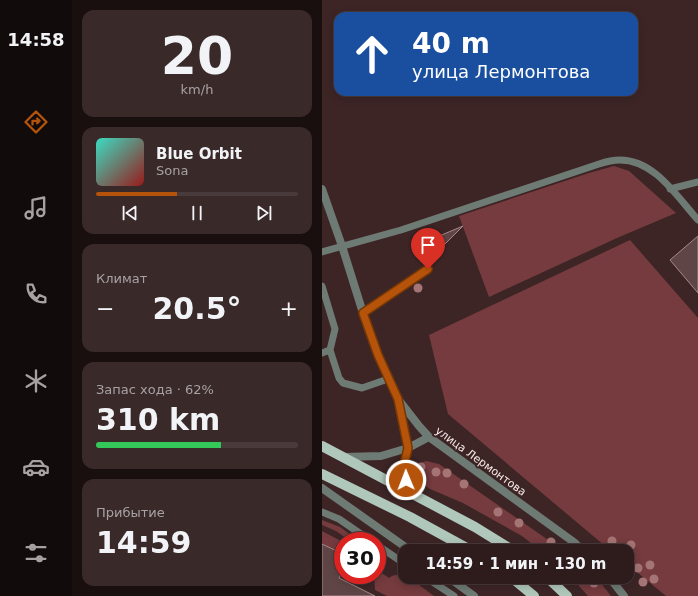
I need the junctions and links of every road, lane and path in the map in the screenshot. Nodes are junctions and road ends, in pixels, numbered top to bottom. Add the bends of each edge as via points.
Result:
1 (698, 182) edge
2 (322, 189) edge
3 (670, 189) junction
4 (698, 220) edge
5 (342, 246) junction
6 (322, 252) edge
7 (428, 269) dead end
8 (322, 286) edge
9 (363, 313) junction
10 (330, 350) junction
11 (322, 353) edge
12 (388, 379) junction
13 (398, 399) junction
14 (429, 437) junction
15 (322, 446) edge
16 (408, 448) junction
17 (343, 457) junction
18 (322, 474) edge
19 (322, 488) edge
20 (411, 492) junction
21 (322, 512) edge
22 (358, 532) edge
23 (401, 544) edge
24 (459, 544) edge
25 (503, 544) edge
26 (575, 544) edge
27 (386, 551) edge
28 (398, 559) edge
29 (436, 584) edge
30 (458, 584) edge
31 (519, 584) edge
32 (554, 584) edge
33 (615, 584) edge
34 (454, 596) edge
35 (474, 596) edge
36 (534, 596) edge
37 (567, 596) edge
38 (624, 596) edge

1 - 3 lane
2 - 5 street, улица Лермонтова
3 - 4 lane
3 - 5 lane via 648,168 620,160 599,164 401,230
5 - 6 lane
5 - 9 street, улица Лермонтова
7 - 9 lane
8 - 10 lane via 336,329
9 - 12 street, улица Лермонтова
10 - 11 lane
10 - 12 lane via 343,383 362,388
12 - 13 street, улица Лермонтова
13 - 14 street, улица Лермонтова
13 - 16 street
14 - 16 street
14 - 26 street, улица Лермонтова
15 - 17 main road
16 - 17 street via 381,456
16 - 20 street via 404,465
17 - 20 main road
18 - 24 main road
19 - 23 street
20 - 25 main road
21 - 22 lane via 339,519
27 - 28 lane
29 - 34 lane
30 - 35 street
31 - 36 main road
32 - 37 main road
33 - 38 street

